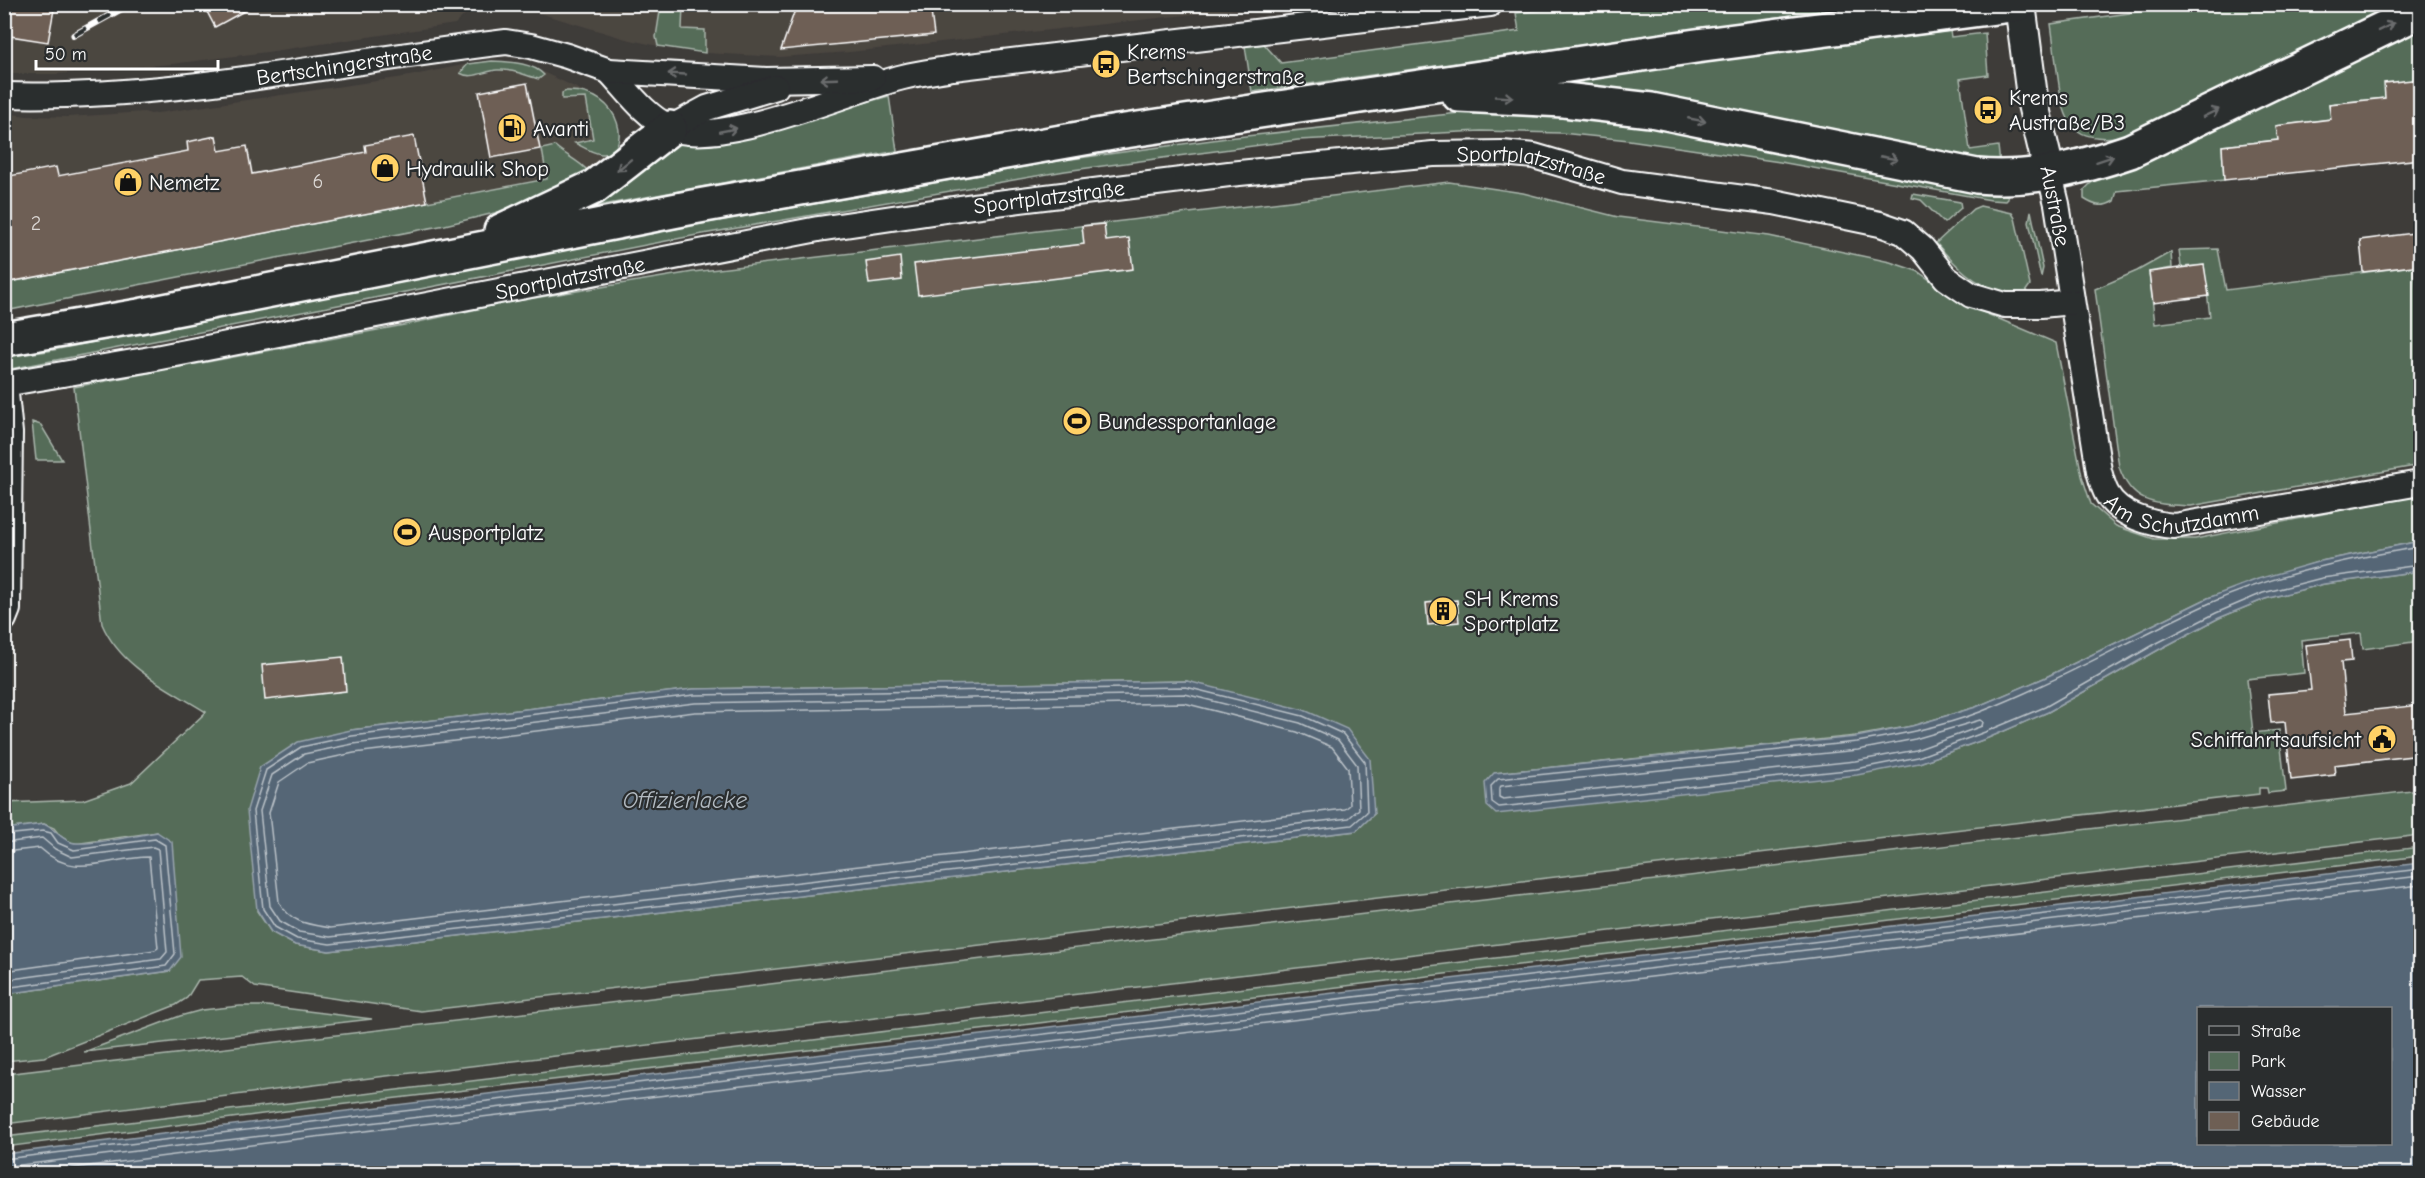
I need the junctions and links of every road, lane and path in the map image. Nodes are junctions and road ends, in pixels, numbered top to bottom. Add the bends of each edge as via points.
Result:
1 (1490, 4) edge
2 (2020, 4) edge
3 (2421, 11) edge
4 (609, 71) junction
5 (902, 77) junction
6 (799, 80) junction
7 (1383, 91) junction
8 (4, 95) edge
9 (670, 128) junction
10 (2049, 171) junction
11 (450, 254) junction
12 (2072, 302) junction
13 (4, 339) edge
14 (5, 384) edge
15 (2421, 483) edge
16 (4, 620) edge

1 - 5 street, Bertschingerstraße
2 - 7 highway
2 - 10 main road, Austraße via 2033,104
10 -> 3 highway via 2130,151
6 -> 4 street, Bertschingerstraße
4 - 8 street, Bertschingerstraße via 558,53 506,42 185,86 53,96
4 - 9 street, Bertschingerstraße via 644,109
5 -> 6 street, Bertschingerstraße
9 -> 5 street, Bertschingerstraße via 700,132 737,128
6 - 9 street, Bertschingerstraße via 708,108
7 -> 10 highway via 1564,100 1640,109 1977,176 2011,178
7 - 11 highway via 936,162
9 -> 11 highway via 594,187
10 - 12 street, Austraße
11 - 13 highway
12 - 14 street, Sportplatzstraße via 2005,305 1971,295 1946,278 1923,249 1903,232 1880,224 1774,202 1622,182 1534,156 1434,154 1229,174 818,229
12 - 15 street, Am Schutzdamm via 2099,471 2107,495 2125,512 2152,524 2174,526
14 - 16 street via 10,433 8,609

